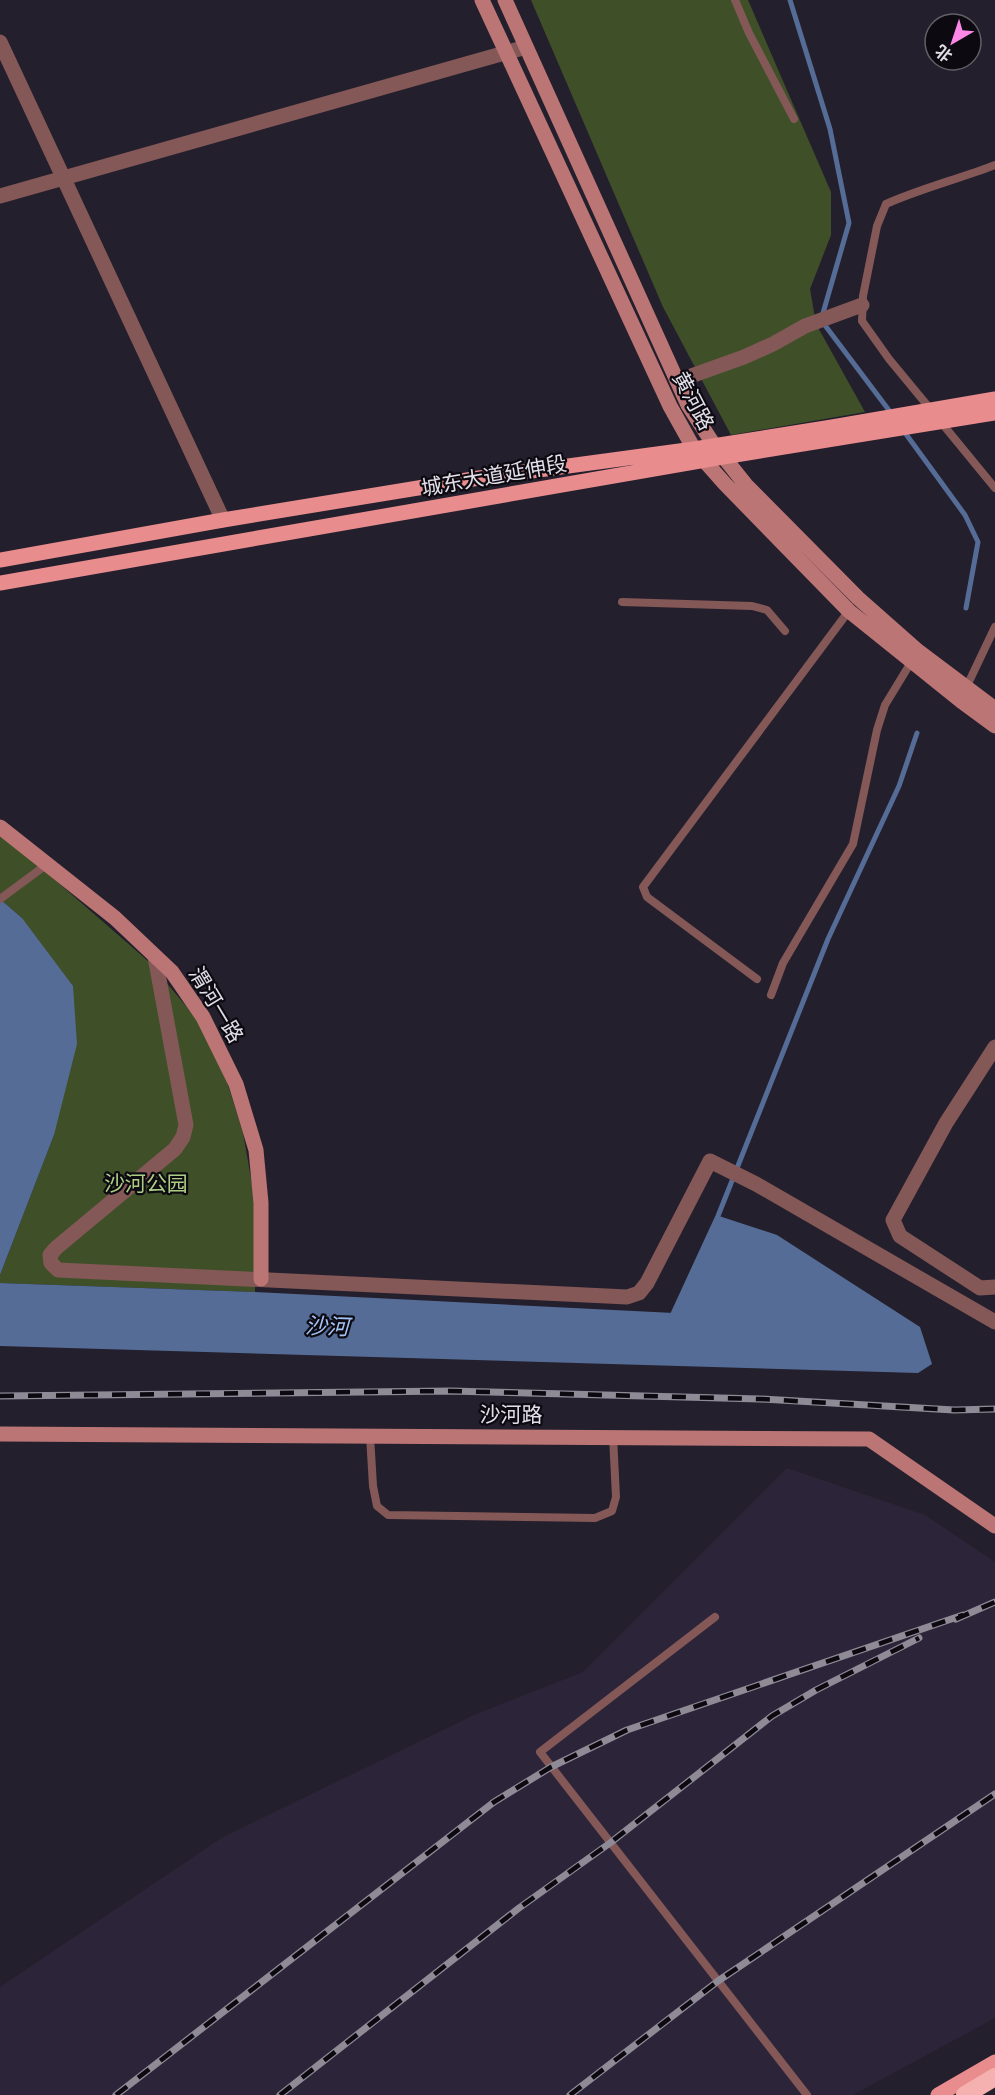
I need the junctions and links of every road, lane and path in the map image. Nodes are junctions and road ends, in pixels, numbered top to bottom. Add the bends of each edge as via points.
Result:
1 (482, 0) edge
2 (505, 0) edge
3 (735, 0) edge
4 (0, 42) edge
5 (526, 47) junction
6 (506, 54) junction
7 (795, 119) dead end
8 (995, 165) edge
9 (64, 179) junction
10 (0, 196) edge
11 (862, 305) junction
12 (677, 381) junction
13 (995, 399) edge
14 (995, 414) edge
15 (718, 451) junction
16 (699, 455) junction
17 (995, 488) edge
18 (223, 520) junction
19 (0, 560) edge
20 (0, 582) edge
21 (622, 602) dead end
22 (854, 604) junction
23 (995, 627) edge
24 (785, 631) dead end
25 (915, 657) junction
26 (963, 695) junction
27 (995, 709) edge
28 (995, 726) edge
29 (0, 827) edge
30 (46, 865) junction
31 (0, 899) edge
32 (155, 957) junction
33 (757, 979) dead end
34 (771, 995) dead end
35 (995, 1047) edge
36 (261, 1279) junction
37 (995, 1287) edge
38 (995, 1322) edge
39 (0, 1434) edge
40 (370, 1436) junction
41 (613, 1436) junction
42 (995, 1526) edge
43 (715, 1617) dead end
44 (995, 2061) edge
45 (995, 2077) edge
46 (807, 2095) edge
47 (938, 2095) edge
48 (965, 2095) edge

1 - 6 main road, 黄河路
2 - 5 main road, 黄河路
3 - 7 lane
4 - 9 street
5 - 6 street
5 - 12 main road, 黄河路
6 - 9 street
6 - 16 main road, 黄河路 via 670,406
8 - 11 lane via 886,204 877,226
9 - 10 street
9 - 18 street
11 - 12 street via 811,324 763,349
11 - 17 lane via 862,321 889,359
12 - 15 main road, 黄河路
13 - 15 main road, 城东大道延伸段
14 - 15 main road, 城东大道延伸段
15 - 16 main road, 城东大道延伸段
15 - 22 main road, 黄河路
16 - 18 main road, 城东大道延伸段 via 479,478
16 - 20 main road, 城东大道延伸段
16 - 22 main road, 黄河路
18 - 19 main road, 城东大道延伸段
21 - 24 lane via 752,606 767,610
22 - 25 main road, 黄河路
22 - 33 lane via 643,887 647,897
23 - 26 lane
25 - 26 main road, 黄河路
25 - 34 lane via 885,705 853,844 783,963
26 - 27 main road, 黄河路
26 - 28 main road, 黄河路
29 - 30 main road, 渭河一路
30 - 31 lane
30 - 32 main road, 渭河一路 via 115,918
32 - 36 main road, 渭河一路 via 172,972 203,1017 236,1084 256,1150
32 - 36 street via 186,1125 183,1137 175,1149 56,1248 50,1255 51,1263 66,1272
35 - 37 street via 946,1123 893,1220 900,1236 980,1287
36 - 38 street via 627,1297 639,1293 647,1283 710,1161
39 - 40 main road, 沙河路
40 - 41 main road, 沙河路
40 - 41 lane via 377,1506 388,1515 596,1518 612,1511 616,1497
41 - 42 main road, 沙河路 via 869,1439
43 - 46 lane via 540,1752
44 - 47 main road
45 - 48 highway

